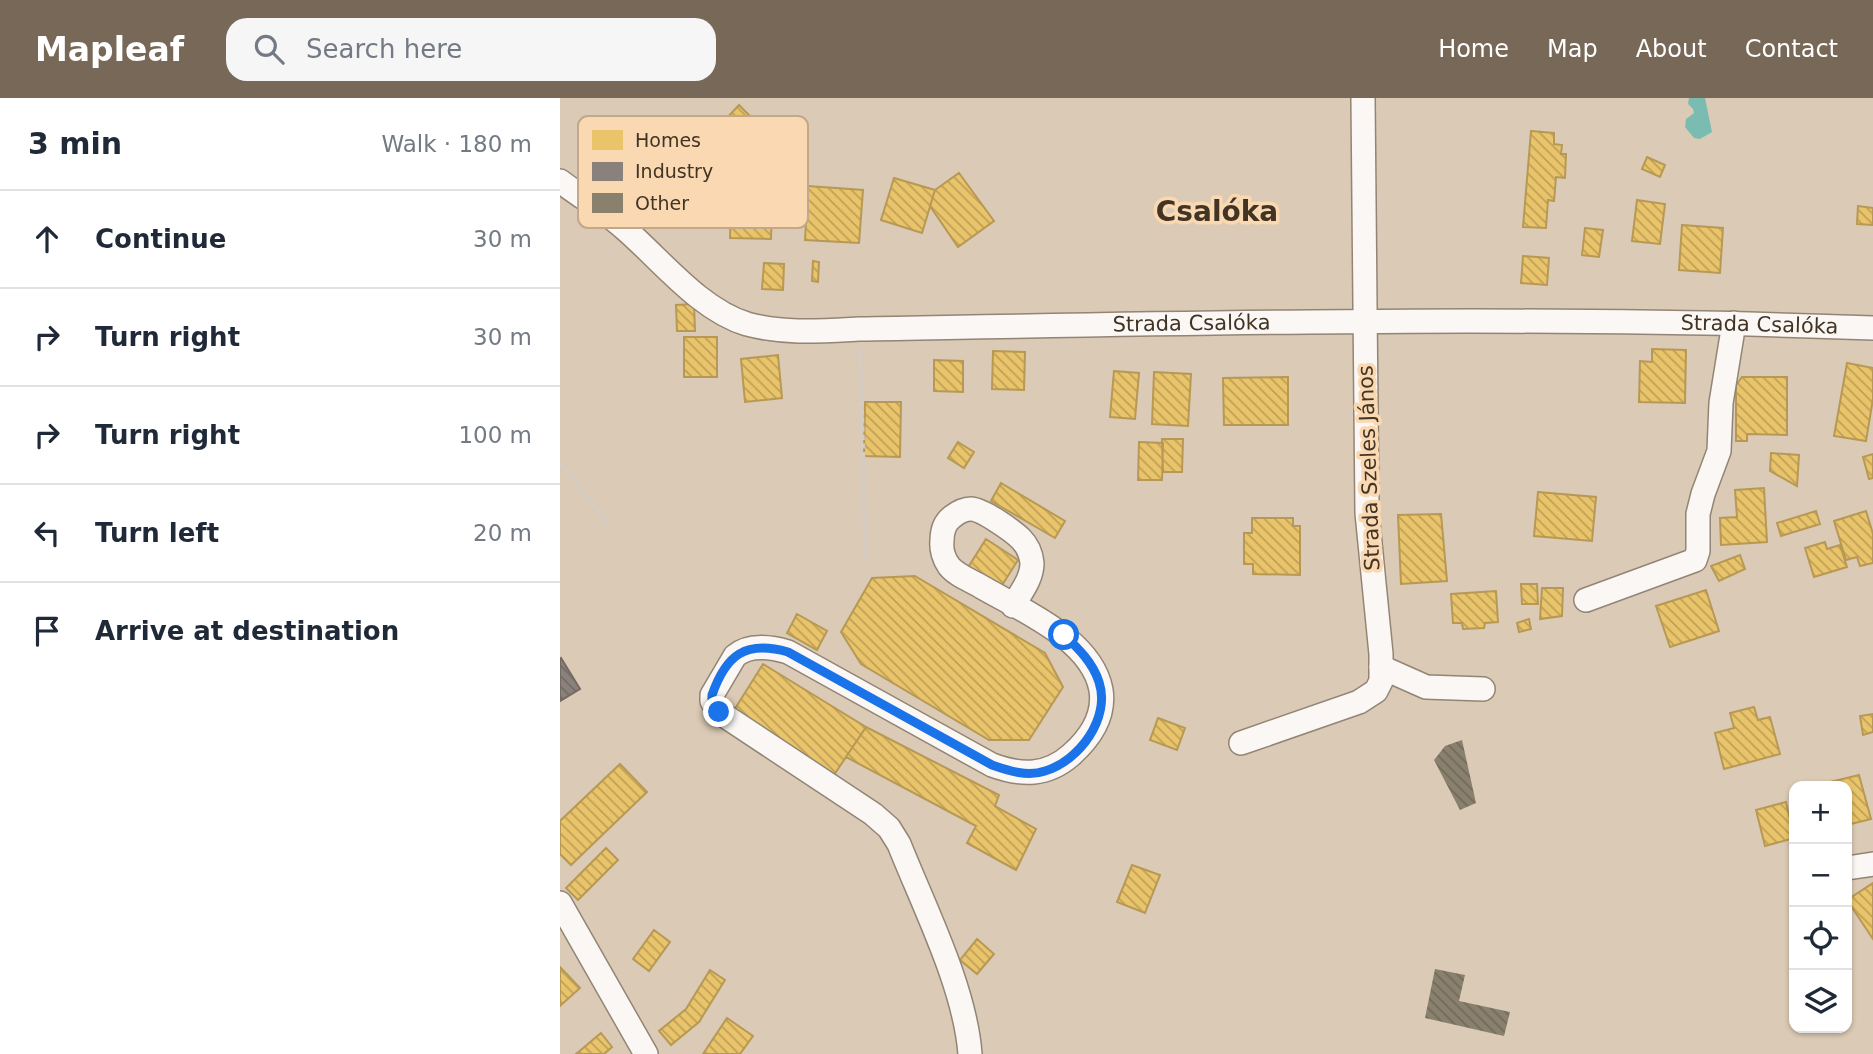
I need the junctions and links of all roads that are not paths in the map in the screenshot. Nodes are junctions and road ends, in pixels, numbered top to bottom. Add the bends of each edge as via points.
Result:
1 (1363, 98) edge
2 (560, 181) edge
3 (578, 194) edge
4 (623, 228) edge
5 (1364, 320) junction
6 (1734, 323) junction
7 (1873, 328) edge
8 (1586, 600) dead end
9 (1013, 606) dead end
10 (1381, 667) junction
11 (1483, 689) dead end
12 (1241, 743) dead end
13 (1873, 864) edge
14 (1852, 867) edge
15 (560, 903) edge
16 (646, 1054) edge
17 (970, 1054) edge

1 - 5 street, Strada Szeles János
2 - 3 street, Strada Csalóka
4 - 5 street, Strada Csalóka via 708,304 733,319 797,332
5 - 6 street, Strada Csalóka
5 - 10 street, Strada Szeles János via 1367,513
6 - 7 street, Strada Csalóka
6 - 8 street via 1721,403 1719,451 1698,514 1695,560
9 - 17 street via 1064,635 1094,669 1100,683 1102,709 1090,734 1069,757 1045,771 1021,773 992,765 776,648 739,652 712,695 719,712 888,828 899,844 957,991
10 - 11 street via 1426,687
10 - 12 street, Strada Szeles János via 1376,691 1359,702
13 - 14 street
15 - 16 street

